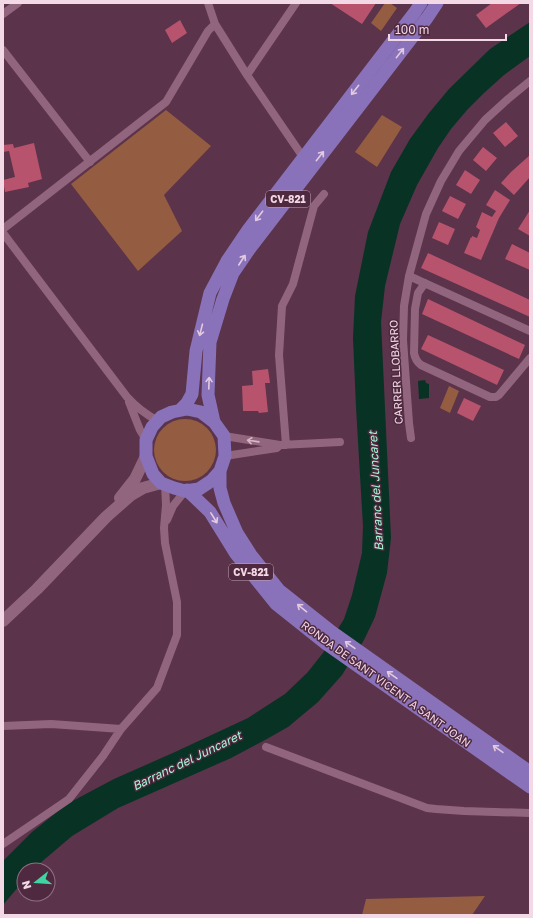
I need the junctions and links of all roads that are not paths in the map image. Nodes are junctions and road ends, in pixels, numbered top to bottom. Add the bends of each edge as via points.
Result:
1 (18, 3) edge
2 (208, 3) edge
3 (296, 3) edge
4 (421, 3) edge
5 (437, 3) edge
6 (3, 14) edge
7 (215, 24) junction
8 (3, 50) edge
9 (247, 75) junction
10 (530, 81) edge
11 (303, 157) junction
12 (90, 162) junction
13 (324, 194) dead end
14 (3, 229) edge
15 (3, 233) edge
16 (409, 276) junction
17 (425, 283) junction
18 (530, 331) edge
19 (530, 358) edge
20 (127, 397) junction
21 (180, 410) junction
22 (158, 421) junction
23 (214, 422) junction
24 (224, 436) junction
25 (411, 438) dead end
26 (146, 440) junction
27 (340, 442) dead end
28 (283, 445) junction
29 (146, 456) junction
30 (225, 456) junction
31 (220, 471) junction
32 (163, 484) junction
33 (186, 491) junction
34 (106, 517) junction
35 (164, 528) junction
36 (3, 621) edge
37 (329, 638) junction
38 (3, 726) edge
39 (121, 729) junction
40 (266, 747) dead end
41 (530, 772) edge
42 (530, 787) edge
43 (530, 813) edge
44 (3, 844) edge

1 - 6 street
2 - 7 street
3 - 9 street
4 -> 11 main road, CV-821
23 -> 5 main road, CV-821 via 208,395 210,342 233,273
7 - 9 street
7 - 12 street via 208,31 166,102
8 - 12 street
9 - 11 street
10 - 16 street, CARRER LLOBARRO via 486,120 459,151 426,214
11 -> 21 main road, CV-821 via 248,230 210,293 196,351 192,394
12 - 14 street
13 - 28 street via 314,206 293,284 282,306 279,355
15 - 20 street
16 - 17 street
16 - 25 street, CARRER LLOBARRO via 404,306 403,340
17 - 18 street
17 - 19 street via 418,293 415,309 414,353 421,365 490,397 496,397
20 - 22 street via 138,409
20 - 26 street
21 - 22 main road, CV-821
21 - 23 main road, CV-821 via 201,412
22 - 26 main road, CV-821
23 - 24 main road, CV-821
28 -> 24 street
24 - 30 main road, RONDA DE SANT VICENT A SANT JOAN / CV-821
26 - 29 main road
27 - 28 street
28 - 30 street
29 - 32 main road via 153,474
29 - 34 street via 135,479
30 - 31 main road, RONDA DE SANT VICENT A SANT JOAN / CV-821
31 - 33 main road, RONDA DE SANT VICENT A SANT JOAN / CV-821 via 199,489
37 -> 31 main road, RONDA DE SANT VICENT A SANT JOAN / CV-821 via 279,590 252,556 237,533 224,503 220,488
32 - 33 main road, RONDA DE SANT VICENT A SANT JOAN / CV-821
32 - 34 street via 143,488 130,495
32 - 35 street via 166,504
33 - 35 street via 173,506
33 -> 37 main road, RONDA DE SANT VICENT A SANT JOAN / CV-821 via 210,512 236,554 276,604
34 - 36 street
35 - 39 street via 177,602 177,635 157,688
41 -> 37 main road, RONDA DE SANT VICENT A SANT JOAN / CV-821 via 368,658
37 - 42 main road, RONDA DE SANT VICENT A SANT JOAN / CV-821 via 369,674
38 - 39 street via 51,724
39 - 44 street via 69,799
40 - 43 street via 427,808

